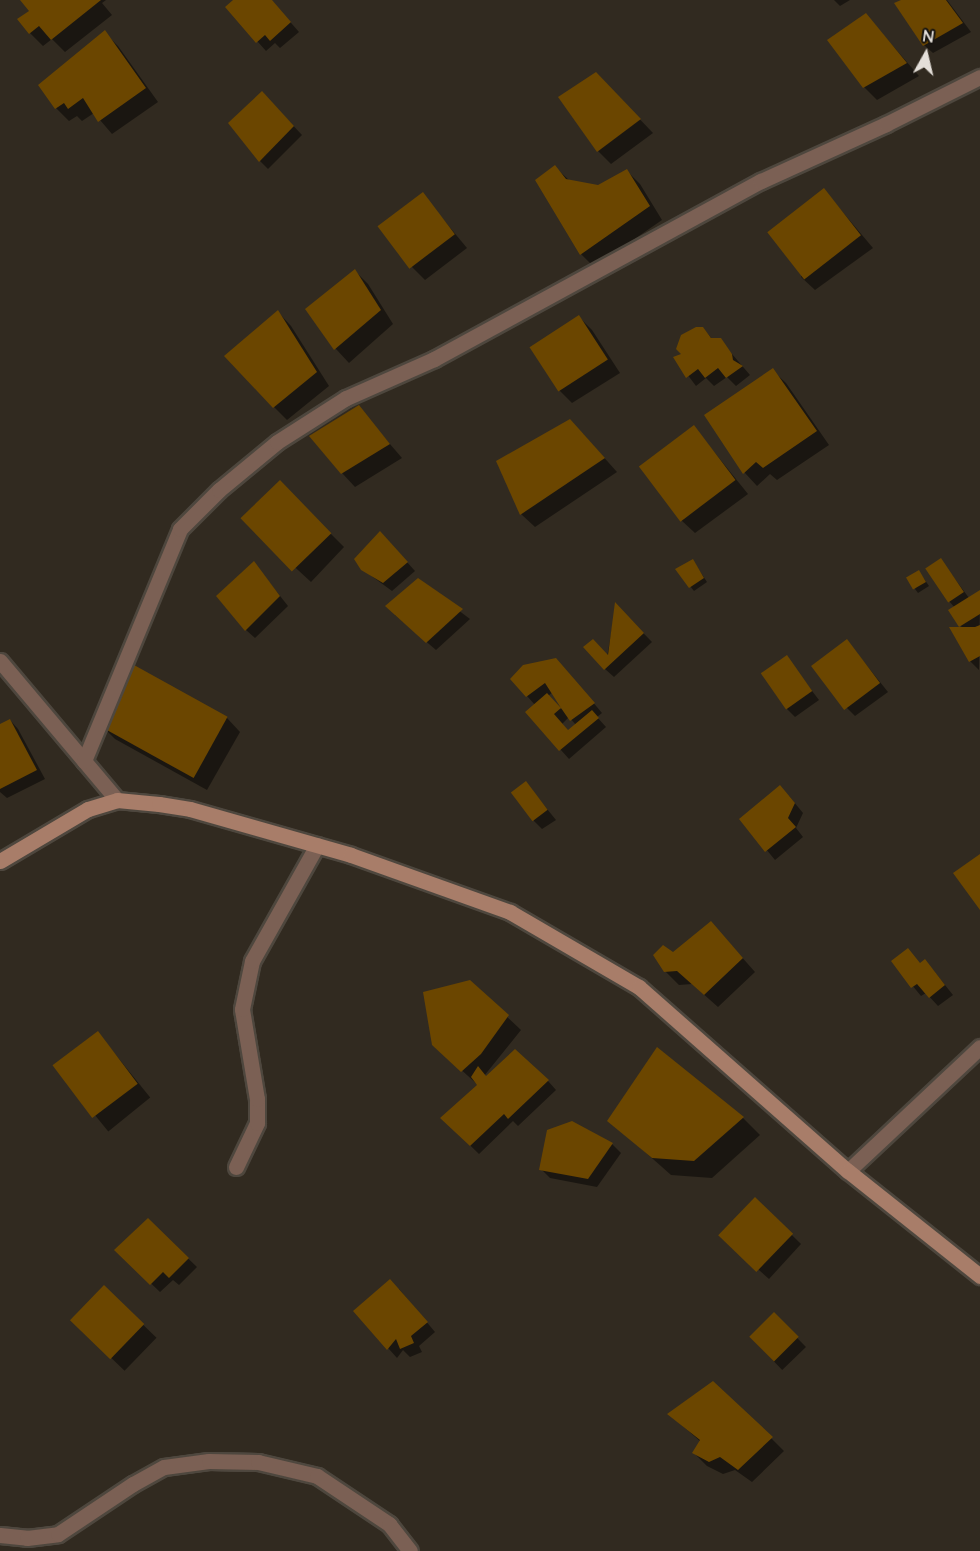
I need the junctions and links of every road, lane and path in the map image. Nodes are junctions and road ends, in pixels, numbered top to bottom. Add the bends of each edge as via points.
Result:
1 (980, 77) edge
2 (0, 661) edge
3 (84, 761) junction
4 (117, 800) junction
5 (317, 845) junction
6 (0, 861) edge
7 (980, 1047) edge
8 (236, 1167) dead end
9 (848, 1171) junction
10 (980, 1276) edge
11 (0, 1534) edge
12 (410, 1551) edge

1 - 3 street via 761,181 435,359 346,398 277,442 180,529
2 - 3 street
3 - 4 street
4 - 5 street via 190,809
4 - 6 street via 73,816
5 - 8 street via 252,961 242,1009 258,1099 257,1123
5 - 9 street via 510,912 639,987
7 - 9 street
9 - 10 street
11 - 12 street via 27,1538 58,1534 164,1467 208,1461 258,1462 317,1476 389,1524

